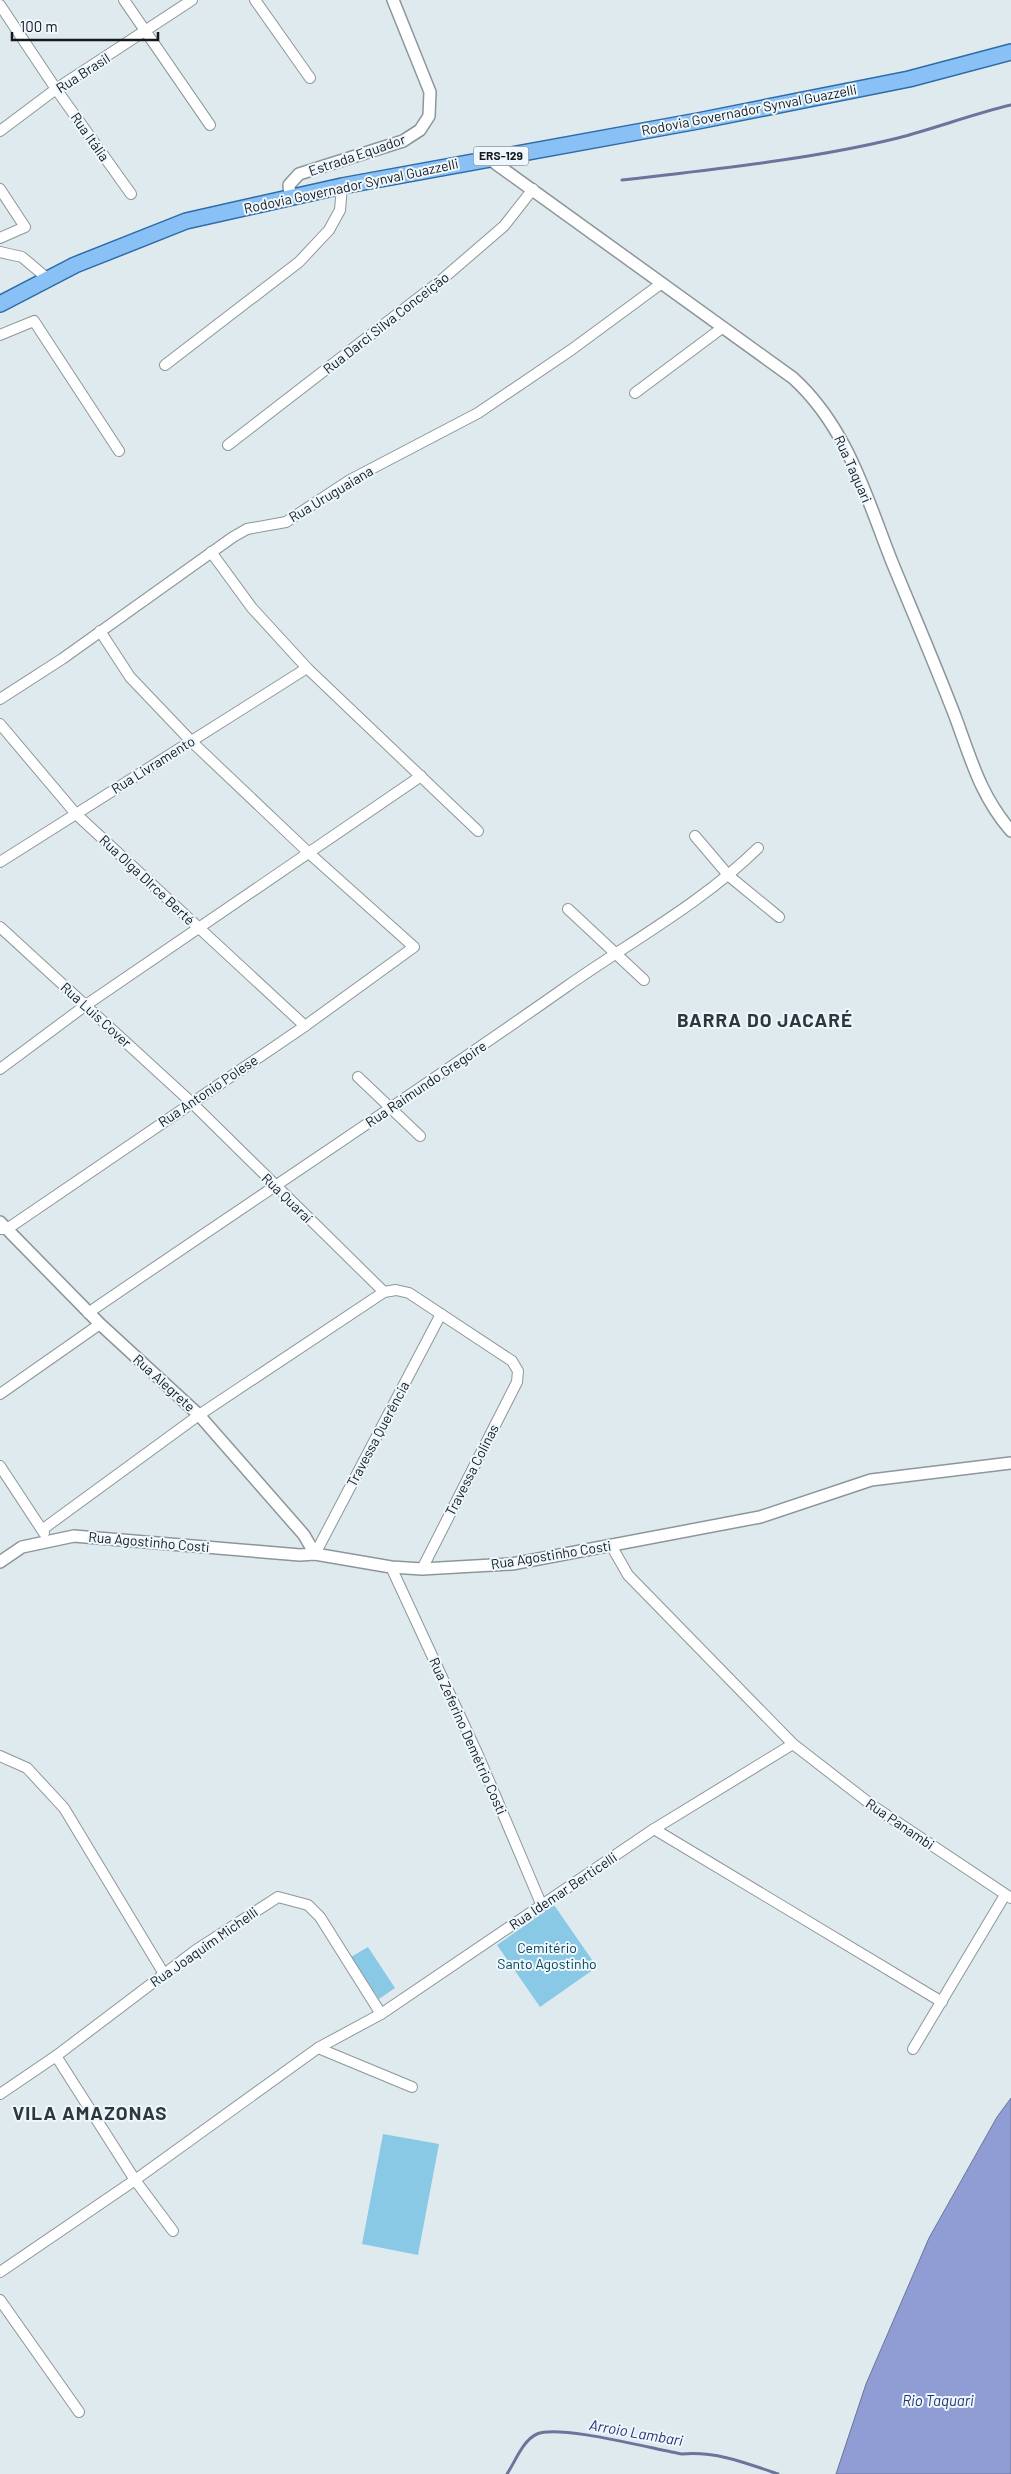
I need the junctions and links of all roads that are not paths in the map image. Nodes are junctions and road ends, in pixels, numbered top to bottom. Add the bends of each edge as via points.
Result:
1 (124, 0) edge
2 (192, 0) edge
3 (254, 0) edge
4 (393, 0) edge
5 (0, 5) edge
6 (146, 32) junction
7 (1011, 52) edge
8 (310, 78) dead end
9 (56, 90) junction
10 (210, 125) dead end
11 (0, 131) edge
12 (488, 158) junction
13 (342, 186) junction
14 (0, 189) edge
15 (533, 189) junction
16 (131, 194) dead end
17 (290, 197) junction
18 (0, 238) edge
19 (0, 252) edge
20 (48, 279) junction
21 (662, 283) junction
22 (0, 304) edge
23 (722, 328) junction
24 (0, 335) edge
25 (165, 365) dead end
26 (635, 392) dead end
27 (228, 445) dead end
28 (119, 451) dead end
29 (211, 552) junction
30 (100, 631) junction
31 (306, 668) junction
32 (0, 699) edge
33 (0, 724) edge
34 (192, 741) junction
35 (421, 776) junction
36 (76, 814) junction
37 (1011, 830) edge
38 (478, 831) dead end
39 (694, 836) dead end
40 (758, 848) dead end
41 (310, 854) junction
42 (0, 862) edge
43 (729, 876) junction
44 (568, 909) dead end
45 (780, 917) dead end
46 (0, 927) edge
47 (199, 928) junction
48 (616, 951) junction
49 (644, 980) dead end
50 (86, 1006) junction
51 (305, 1026) junction
52 (0, 1069) edge
53 (358, 1077) dead end
54 (191, 1102) junction
55 (391, 1109) junction
56 (420, 1136) dead end
57 (274, 1186) junction
58 (2, 1227) edge
59 (384, 1292) junction
60 (88, 1313) junction
61 (441, 1314) junction
62 (100, 1324) junction
63 (0, 1394) edge
64 (199, 1415) junction
65 (1011, 1463) edge
66 (0, 1466) edge
67 (43, 1529) junction
68 (47, 1541) junction
69 (612, 1546) junction
70 (315, 1554) junction
71 (0, 1562) edge
72 (391, 1567) junction
73 (422, 1569) junction
74 (793, 1744) junction
75 (0, 1756) edge
76 (654, 1829) junction
77 (1008, 1896) edge
78 (542, 1906) junction
79 (164, 1974) junction
80 (942, 2002) junction
81 (381, 2014) junction
82 (318, 2048) junction
83 (913, 2048) dead end
84 (56, 2056) junction
85 (412, 2087) dead end
86 (0, 2094) edge
87 (135, 2180) junction
88 (173, 2231) dead end
89 (0, 2272) edge
90 (0, 2300) edge
91 (80, 2412) dead end

1 - 6 street
2 - 6 street, Rua Brasil
3 - 8 street
4 - 17 street, Estrada Equador via 430,92 429,116 420,130 403,141 299,174 289,185
5 - 9 street, Rua Itália
6 - 9 street, Rua Brasil
6 - 10 street
7 - 12 main road, Rodovia Governador Synval Guazzelli / ERS-129 via 909,79
9 - 11 street, Rua Brasil
9 - 16 street, Rua Itália
12 - 13 main road, Rodovia Governador Synval Guazzelli / ERS-129
12 - 15 street, Rua Taquari
13 - 17 main road, Rodovia Governador Synval Guazzelli / ERS-129
13 - 25 street via 340,210 329,230 299,262
14 - 18 street via 25,227
15 - 21 street, Rua Taquari
15 - 27 street, Rua Darcí Silva Conceição via 504,226 439,282
17 - 20 main road, Rodovia Governador Synval Guazzelli / ERS-129 via 186,221
19 - 20 street via 22,257
20 - 22 main road, Rodovia Governador Synval Guazzelli / ERS-129
21 - 23 street, Rua Taquari
21 - 29 street, Rua Uruguaiana via 478,413 350,480 286,522 247,529
23 - 26 street
23 - 37 street, Rua Taquari via 793,378 810,394 843,440 979,783
24 - 28 street via 34,321
29 - 30 street, Rua Uruguaiana
29 - 31 street via 252,608
30 - 32 street, Rua Uruguaiana
30 - 34 street via 130,677
31 - 34 street, Rua Livramento
31 - 35 street
33 - 36 street, Rua Olga DIrce Berté
34 - 36 street, Rua Livramento
34 - 41 street
35 - 38 street
35 - 41 street
36 - 42 street, Rua Livramento
36 - 47 street, Rua Olga DIrce Berté
39 - 43 street
40 - 43 street, Rua Raimundo Gregoire
41 - 47 street
41 - 51 street, Rua Antonio Polese via 414,947
43 - 45 street
43 - 48 street, Rua Raimundo Gregoire
44 - 48 street
46 - 50 street, Rua Luis Cover
47 - 50 street
47 - 51 street, Rua Olga DIrce Berté
48 - 49 street
48 - 55 street, Rua Raimundo Gregoire
50 - 52 street
50 - 54 street, Rua Luis Cover
51 - 54 street, Rua Antonio Polese
53 - 55 street
54 - 57 street, Rua Quaraí
54 - 58 street, Rua Antonio Polese
55 - 56 street
55 - 57 street, Rua Raimundo Gregoire
57 - 59 street, Rua Quaraí
57 - 60 street, Rua Raimundo Gregoire
58 - 60 street, Rua Alegrete
59 - 61 street via 409,1293
59 - 64 street
60 - 62 street, Rua Alegrete
61 - 70 street, Travessa Querência
61 - 73 street, Travessa Colinas via 512,1361 518,1371 517,1382
62 - 63 street
62 - 64 street, Rua Alegrete
64 - 67 street
64 - 70 street, Rua Alegrete via 304,1535
65 - 69 street, Rua Agostinho Costi via 871,1480 760,1517
66 - 67 street
67 - 68 street
68 - 70 street, Rua Agostinho Costi via 74,1536
68 - 71 street, Rua Agostinho Costi via 22,1547
69 - 73 street, Rua Agostinho Costi via 512,1564
69 - 74 street, Rua Panambi via 628,1575
70 - 72 street, Rua Agostinho Costi
72 - 73 street, Rua Agostinho Costi
72 - 78 street, Rua Zeferino Demétrio Costi via 478,1755
74 - 76 street, Rua Idemar Berticelli
74 - 77 street, Rua Panambi via 873,1806
75 - 79 street via 27,1768 64,1808
76 - 78 street, Rua Idemar Berticelli
76 - 80 street
77 - 80 street
78 - 81 street, Rua Idemar Berticelli
79 - 81 street, Rua Joaquim Michelli via 278,1897 308,1905 320,1916
79 - 84 street, Rua Joaquim Michelli
80 - 83 street
81 - 82 street, Rua Idemar Berticelli
82 - 85 street
82 - 87 street, Rua Idemar Berticelli
84 - 86 street, Rua Joaquim Michelli
84 - 87 street
87 - 88 street
87 - 89 street, Rua Idemar Berticelli
90 - 91 street

